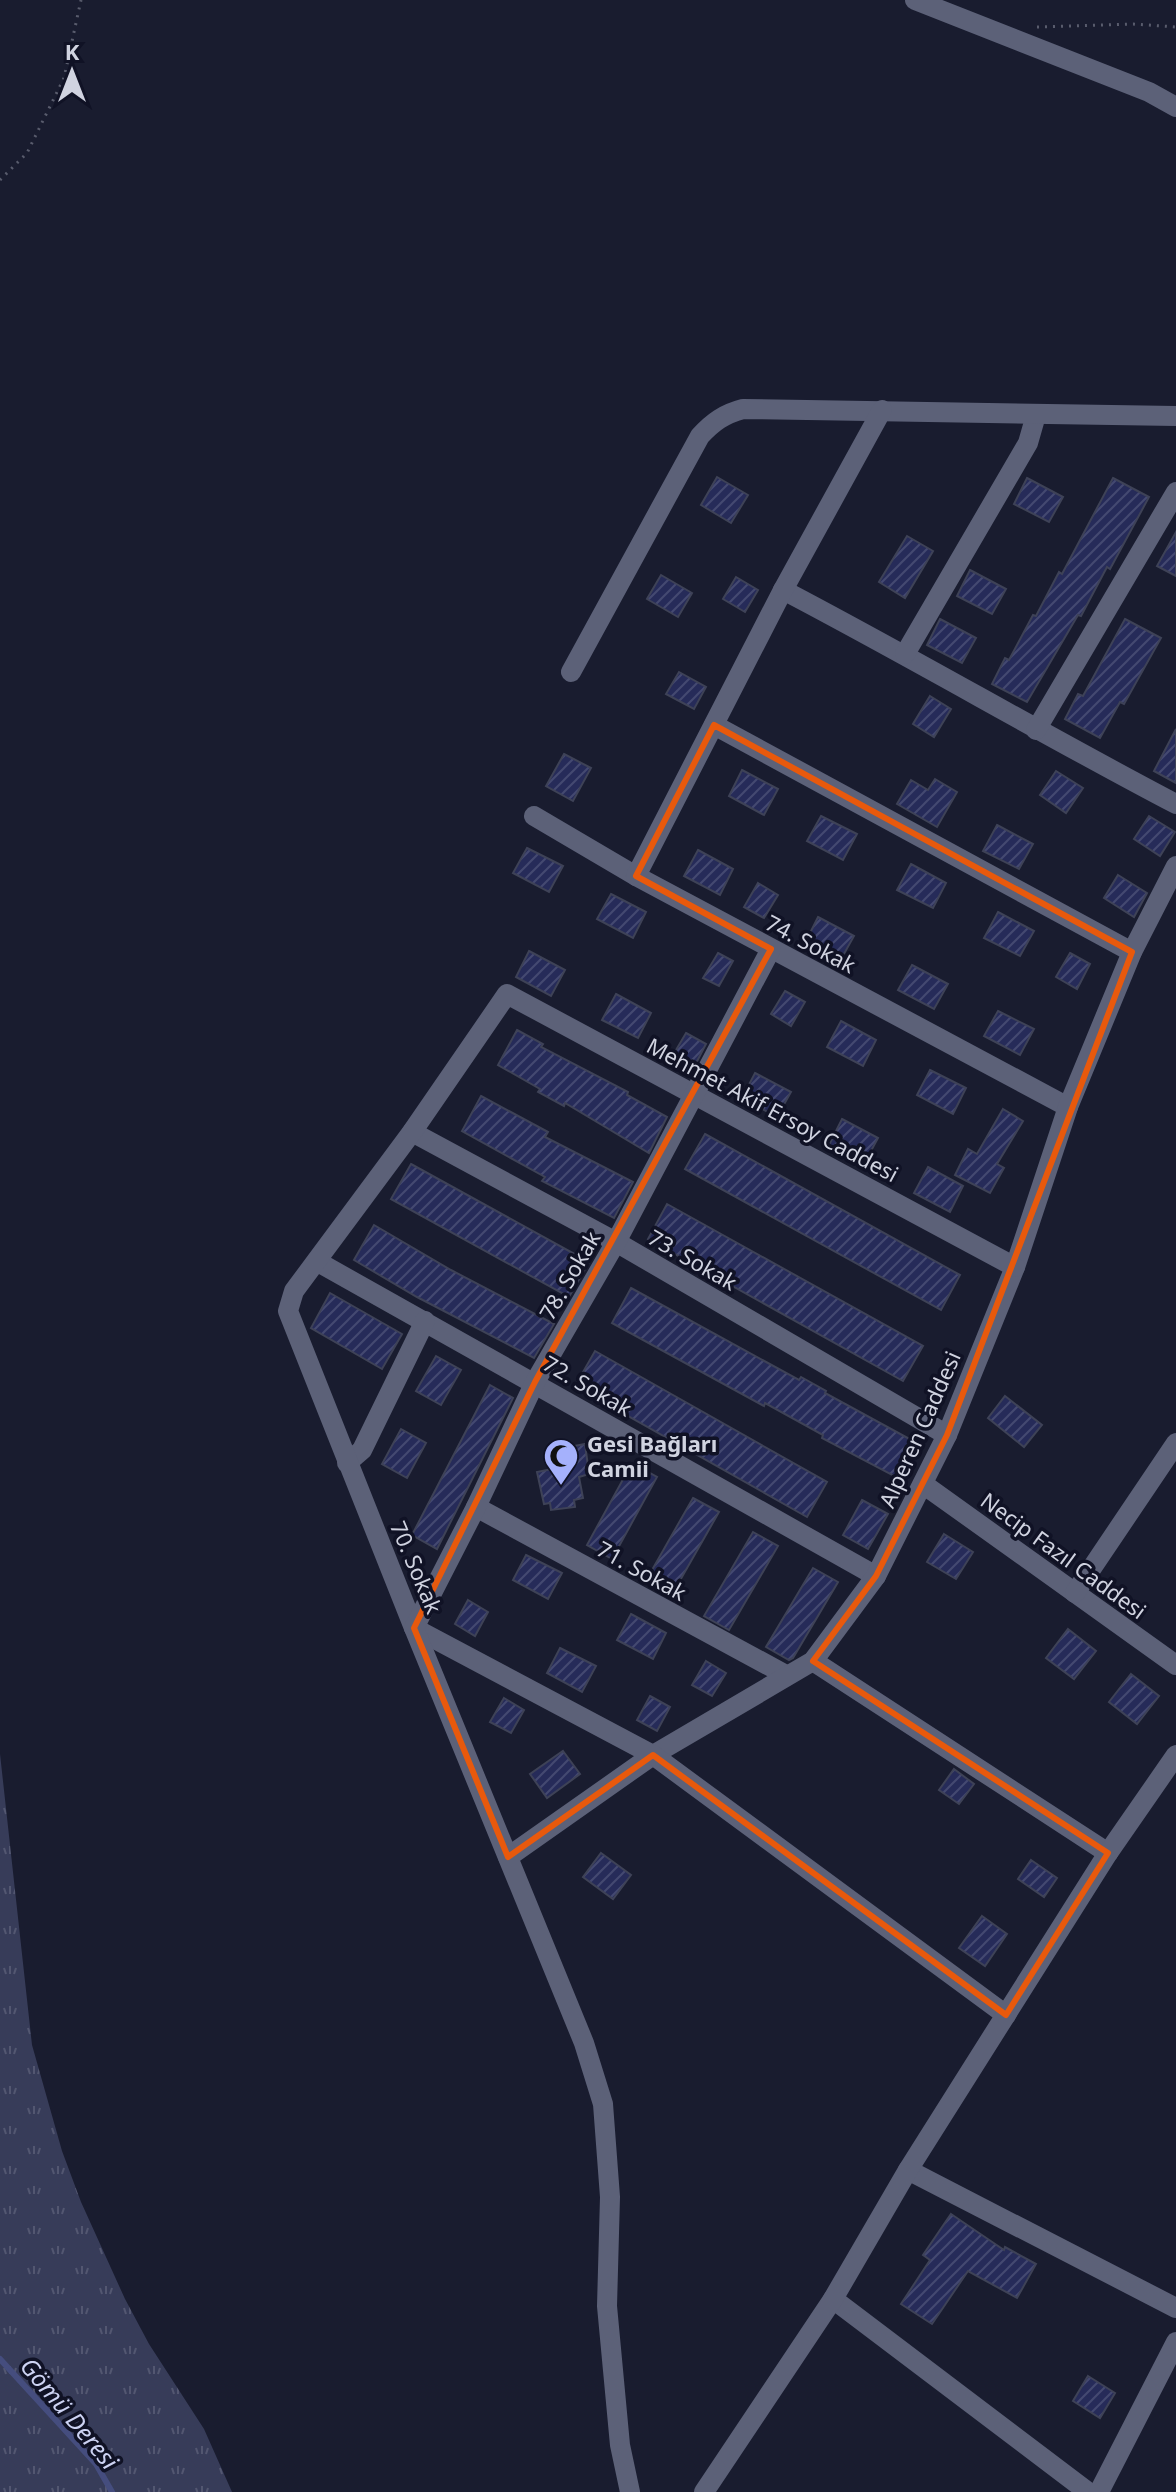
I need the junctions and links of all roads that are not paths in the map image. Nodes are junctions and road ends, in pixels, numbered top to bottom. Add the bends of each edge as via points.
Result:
1 (915, 0) edge
2 (1176, 107) edge
3 (882, 410) junction
4 (1036, 415) junction
5 (1176, 416) edge
6 (1176, 492) edge
7 (783, 590) junction
8 (905, 654) junction
9 (571, 672) dead end
10 (714, 725) junction
11 (1036, 730) junction
12 (1176, 804) edge
13 (534, 816) dead end
14 (1174, 875) edge
15 (636, 876) junction
16 (771, 949) junction
17 (1132, 952) junction
18 (694, 1094) junction
19 (1068, 1107) junction
20 (412, 1132) junction
21 (616, 1242) junction
22 (318, 1262) junction
23 (1015, 1267) junction
24 (425, 1321) junction
25 (535, 1382) junction
26 (947, 1435) junction
27 (1176, 1443) edge
28 (347, 1463) junction
29 (923, 1484) junction
30 (476, 1507) junction
31 (876, 1576) junction
32 (1075, 1593) junction
33 (414, 1628) junction
34 (813, 1661) junction
35 (1176, 1665) edge
36 (786, 1675) junction
37 (653, 1755) junction
38 (1176, 1755) edge
39 (1108, 1853) junction
40 (508, 1857) junction
41 (1006, 2015) junction
42 (908, 2170) junction
43 (833, 2299) junction
44 (1176, 2308) edge
45 (1176, 2342) edge
46 (630, 2492) edge
47 (704, 2492) edge
48 (1088, 2492) edge
49 (1099, 2492) edge

1 - 2 street
3 - 4 street
3 - 7 street
3 - 9 street via 743,409 708,427
4 - 5 street
4 - 8 street via 1028,443
6 - 11 street
7 - 8 street
7 - 10 street
8 - 11 street
10 - 15 street
10 - 17 street
11 - 12 street
13 - 15 street, 74. Sokak
14 - 17 street, Alperen Caddesi
15 - 16 street, 74. Sokak
16 - 18 street, 78. Sokak
16 - 19 street, 74. Sokak
17 - 19 street, Alperen Caddesi
18 - 20 street, Mehmet Akif Ersoy Caddesi via 507,994
18 - 21 street, 78. Sokak
18 - 23 street, Mehmet Akif Ersoy Caddesi
19 - 23 street, Alperen Caddesi
20 - 21 street, 73. Sokak
20 - 22 street
21 - 25 street, 78. Sokak
21 - 26 street, 73. Sokak
22 - 24 street, 72. Sokak
22 - 28 street, 70. Sokak via 291,1297 290,1319
23 - 26 street, Alperen Caddesi
24 - 25 street, 72. Sokak
24 - 28 street via 362,1450
25 - 30 street, 78. Sokak
25 - 31 street, 72. Sokak
26 - 29 street, Alperen Caddesi
27 - 32 street
28 - 33 street, 70. Sokak
29 - 31 street, Alperen Caddesi
29 - 32 street, Necip Fazıl Caddesi
30 - 33 street, 78. Sokak
30 - 36 street, 71. Sokak
31 - 34 street, Alperen Caddesi
32 - 35 street, Necip Fazıl Caddesi
33 - 37 street, 70. Sokak
33 - 40 street
34 - 36 street, Alperen Caddesi
34 - 39 street
36 - 37 street, Alperen Caddesi
37 - 40 street, Alperen Caddesi
37 - 41 street, 70. Sokak
38 - 39 street
39 - 41 street
40 - 46 street via 584,2043 603,2104 610,2197 607,2306 620,2445
41 - 42 street
42 - 43 street
42 - 44 street
43 - 47 street
43 - 48 street
45 - 49 street

